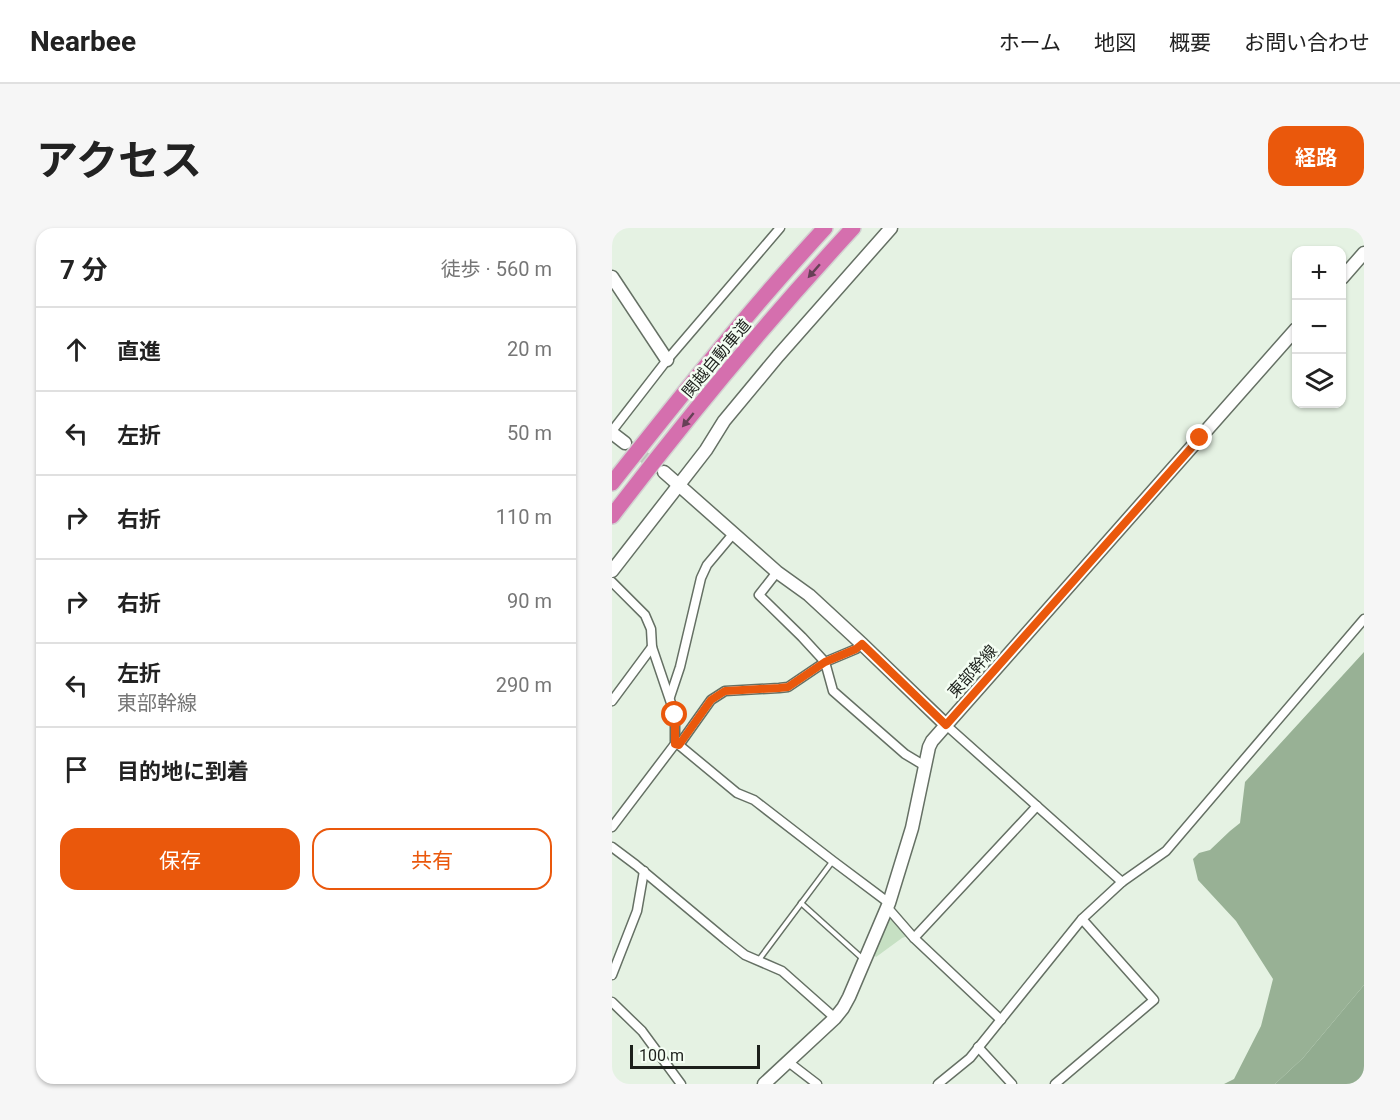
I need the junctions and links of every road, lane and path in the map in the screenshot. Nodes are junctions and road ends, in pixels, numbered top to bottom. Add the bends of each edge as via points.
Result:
1 (780, 228) edge
2 (825, 228) edge
3 (853, 228) edge
4 (891, 228) edge
5 (1364, 252) edge
6 (1346, 272) edge
7 (612, 277) edge
8 (1292, 334) edge
9 (667, 360) junction
10 (612, 432) edge
11 (625, 443) tunnel mouth
12 (664, 472) tunnel mouth
13 (612, 483) edge
14 (678, 485) junction
15 (612, 516) edge
16 (733, 534) junction
17 (612, 571) edge
18 (777, 572) junction
19 (612, 582) edge
20 (1364, 619) edge
21 (862, 644) junction
22 (652, 647) junction
23 (825, 662) junction
24 (670, 697) junction
25 (612, 701) edge
26 (946, 725) junction
27 (677, 744) junction
28 (925, 766) junction
29 (1037, 806) junction
30 (612, 827) edge
31 (612, 847) edge
32 (833, 861) junction
33 (644, 871) junction
34 (1122, 882) junction
35 (801, 903) junction
36 (888, 905) junction
37 (1082, 919) junction
38 (914, 938) junction
39 (865, 960) junction
40 (758, 961) junction
41 (612, 975) edge
42 (612, 1002) edge
43 (835, 1018) junction
44 (1001, 1020) junction
45 (978, 1047) junction
46 (787, 1061) junction
47 (681, 1084) edge
48 (764, 1084) edge
49 (817, 1084) edge
50 (938, 1084) edge
51 (1012, 1084) edge
52 (1055, 1084) edge

1 - 9 street
2 - 13 highway, 関越自動車道 via 760,301
3 -> 15 highway, 関越自動車道 via 774,316
4 - 14 street via 724,421
5 - 6 street
7 - 9 street
8 - 26 street, 東部幹線
9 - 10 street
10 - 11 street
12 - 14 street
14 - 16 street
14 - 17 street
16 - 18 street
16 - 24 street via 701,578
18 - 21 street via 809,595
18 - 23 street via 759,595
19 - 22 street via 645,615
20 - 34 street via 1166,851
21 - 23 street
21 - 26 street
22 - 24 street
22 - 25 street
23 - 27 street via 788,687 725,691 711,700
23 - 28 street via 833,691 905,754
24 - 27 street
26 - 28 street, 東部幹線 via 929,747
26 - 29 street
27 - 30 street
27 - 32 street via 737,793 754,800
28 - 36 street, 東部幹線 via 912,828
29 - 34 street
29 - 38 street
31 - 33 street
32 - 35 lane
32 - 36 street
33 - 40 street via 745,955
33 - 41 street via 637,911
34 - 37 street
35 - 39 lane
35 - 40 lane
36 - 38 street
36 - 39 street, 東部幹線
37 - 44 street
37 - 52 street via 1154,1000
38 - 44 street
39 - 43 street, 東部幹線
40 - 43 street via 782,971
42 - 47 street via 642,1031
43 - 46 street, 東部幹線
44 - 45 street
45 - 50 street
45 - 51 street
46 - 48 street, 東部幹線
46 - 49 street

